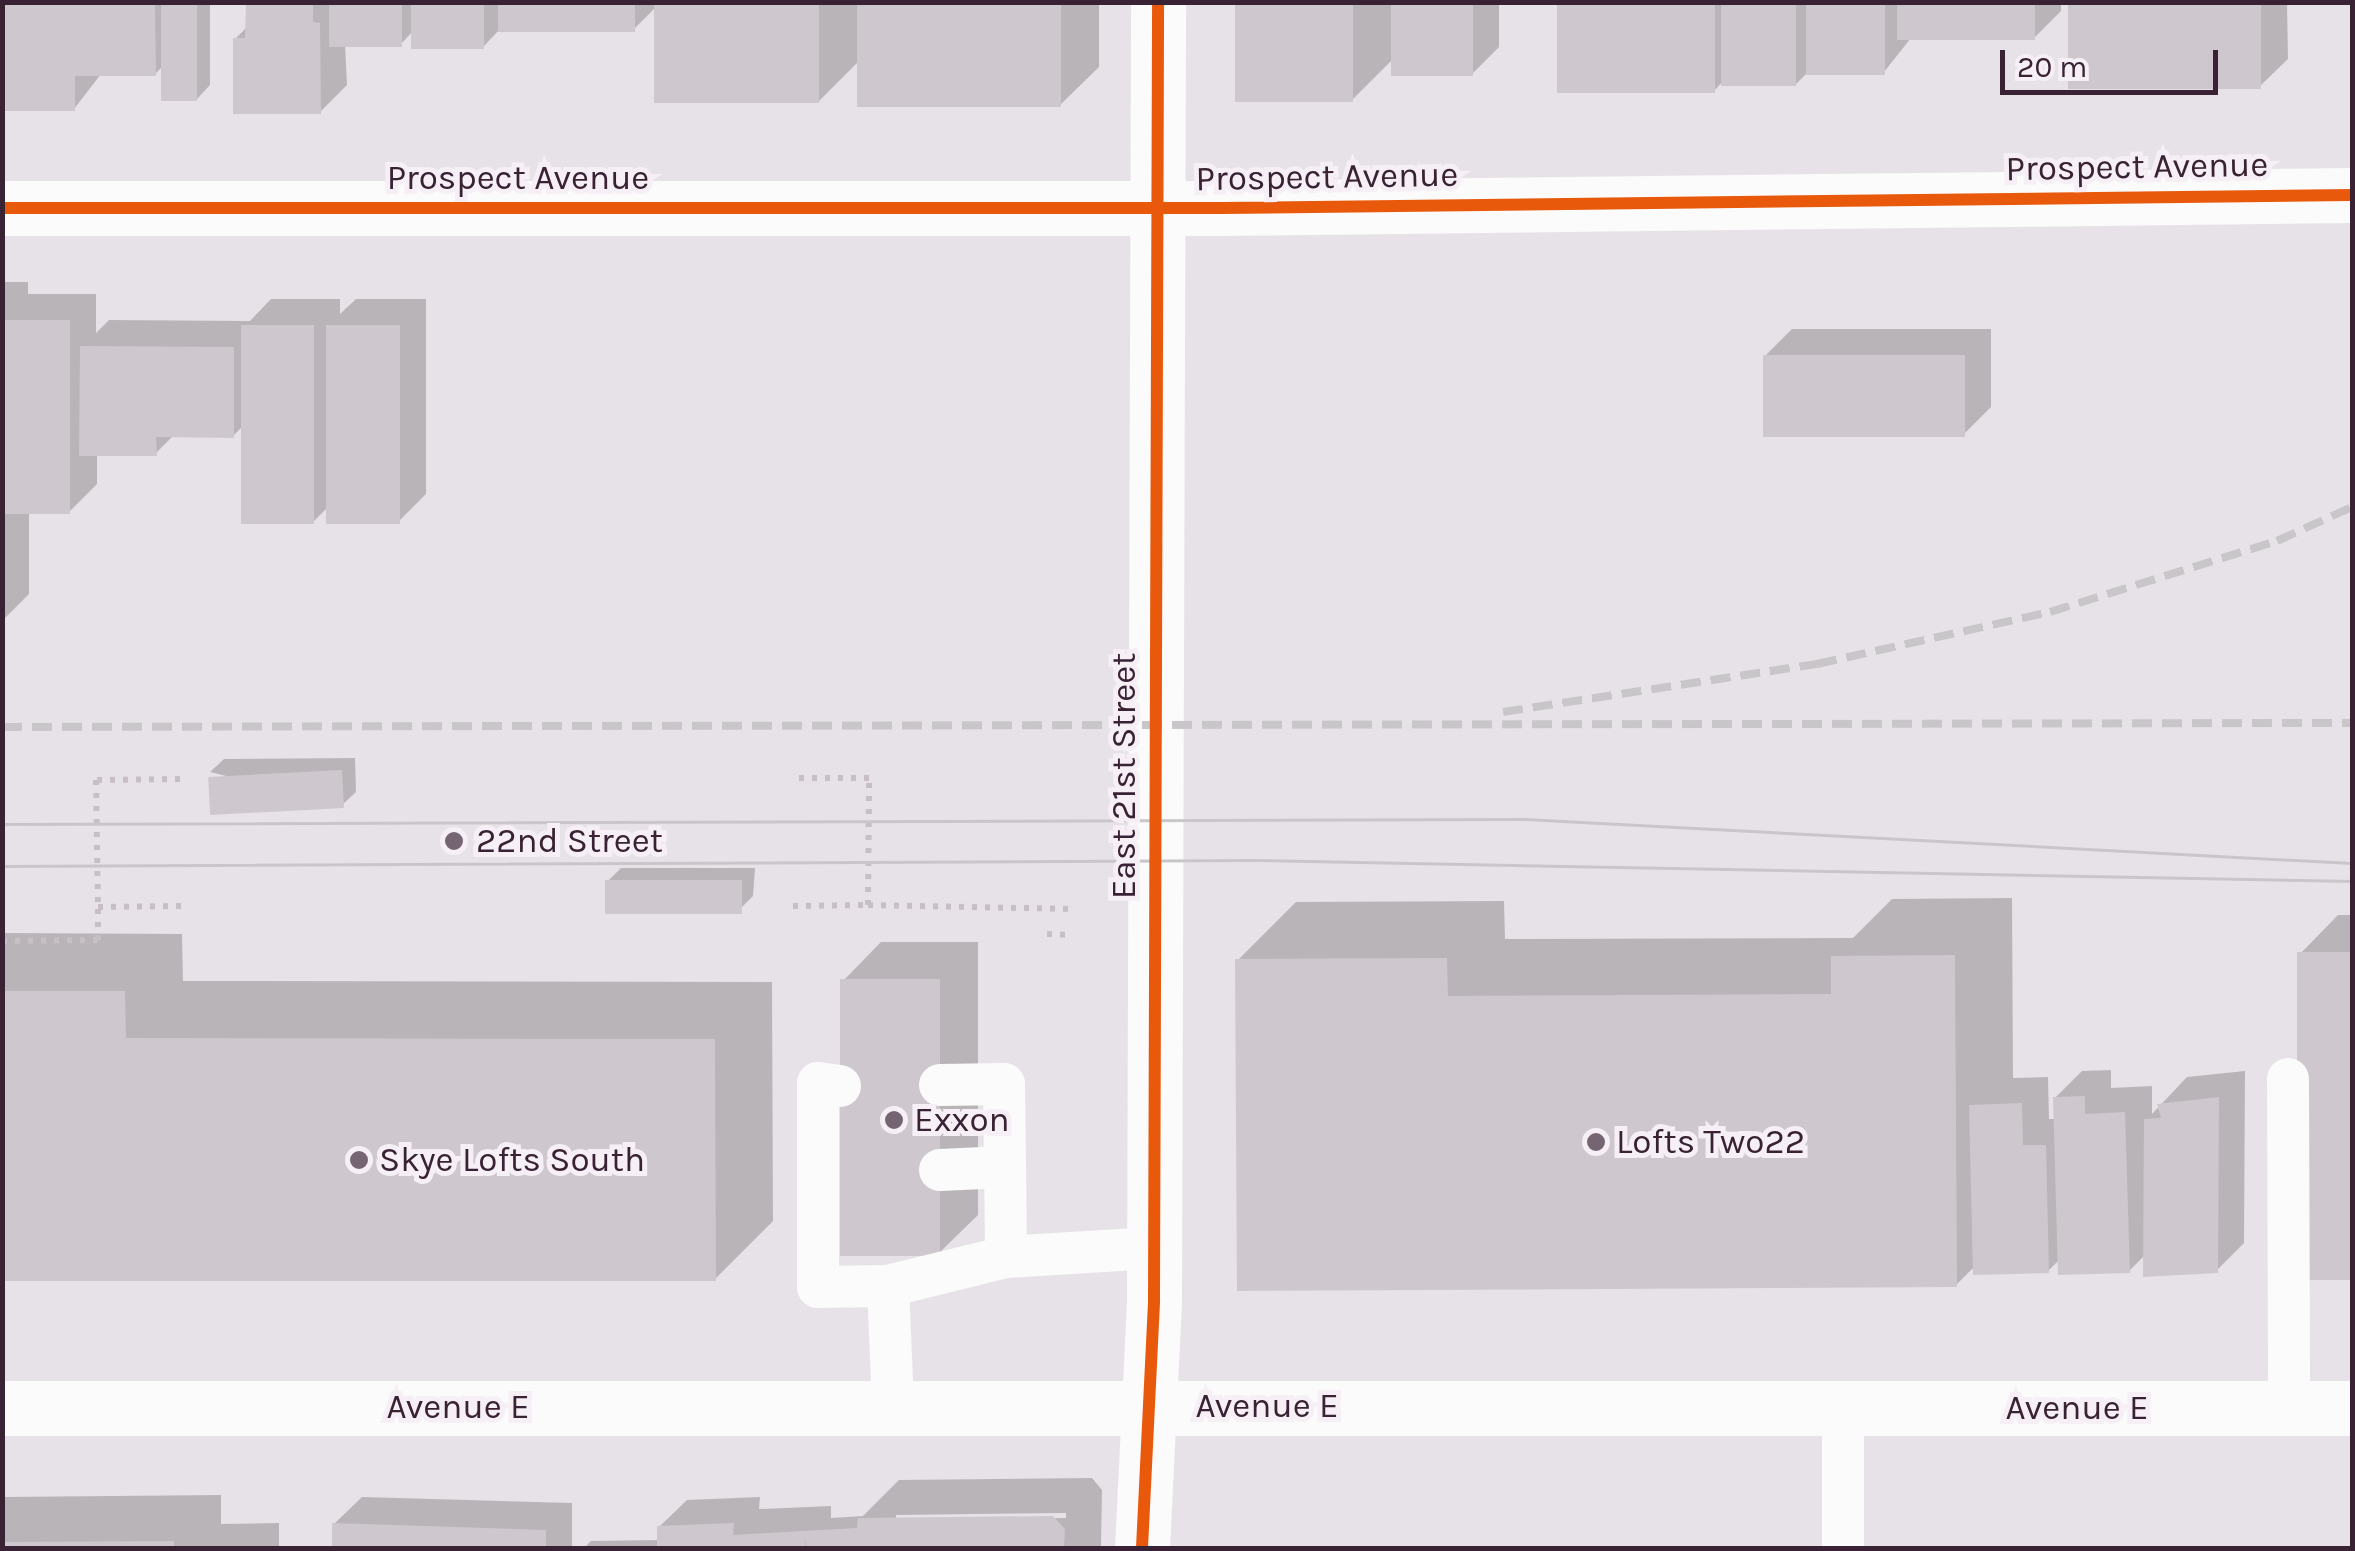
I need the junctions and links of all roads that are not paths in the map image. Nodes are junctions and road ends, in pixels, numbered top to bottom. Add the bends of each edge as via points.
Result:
1 (1158, 2) edge
2 (2352, 195) edge
3 (2, 208) edge
4 (1157, 208) junction
5 (2288, 1079) dead end
6 (840, 1086) dead end
7 (940, 1086) dead end
8 (1004, 1167) junction
9 (940, 1170) dead end
10 (1154, 1248) junction
11 (1006, 1257) junction
12 (888, 1286) junction
13 (1148, 1405) junction
14 (893, 1406) junction
15 (1843, 1407) junction
16 (2, 1408) edge
17 (2289, 1408) junction
18 (2352, 1408) edge
19 (1142, 1548) edge
20 (1843, 1548) edge

1 - 4 street, East 21st Street
2 - 4 street, Prospect Avenue
3 - 4 street, Prospect Avenue
4 - 10 street, East 21st Street
5 - 17 lane
6 - 12 lane via 818,1083 829,1170 818,1287
7 - 8 lane via 1004,1084
8 - 9 lane
8 - 11 lane
10 - 11 lane
10 - 13 street, East 21st Street
11 - 12 lane
12 - 14 lane
13 - 14 street, Avenue E
13 - 15 street, Avenue E
13 - 19 street, East 21st Street
14 - 16 street, Avenue E
15 - 17 street, Avenue E
15 - 20 lane
17 - 18 street, Avenue E

